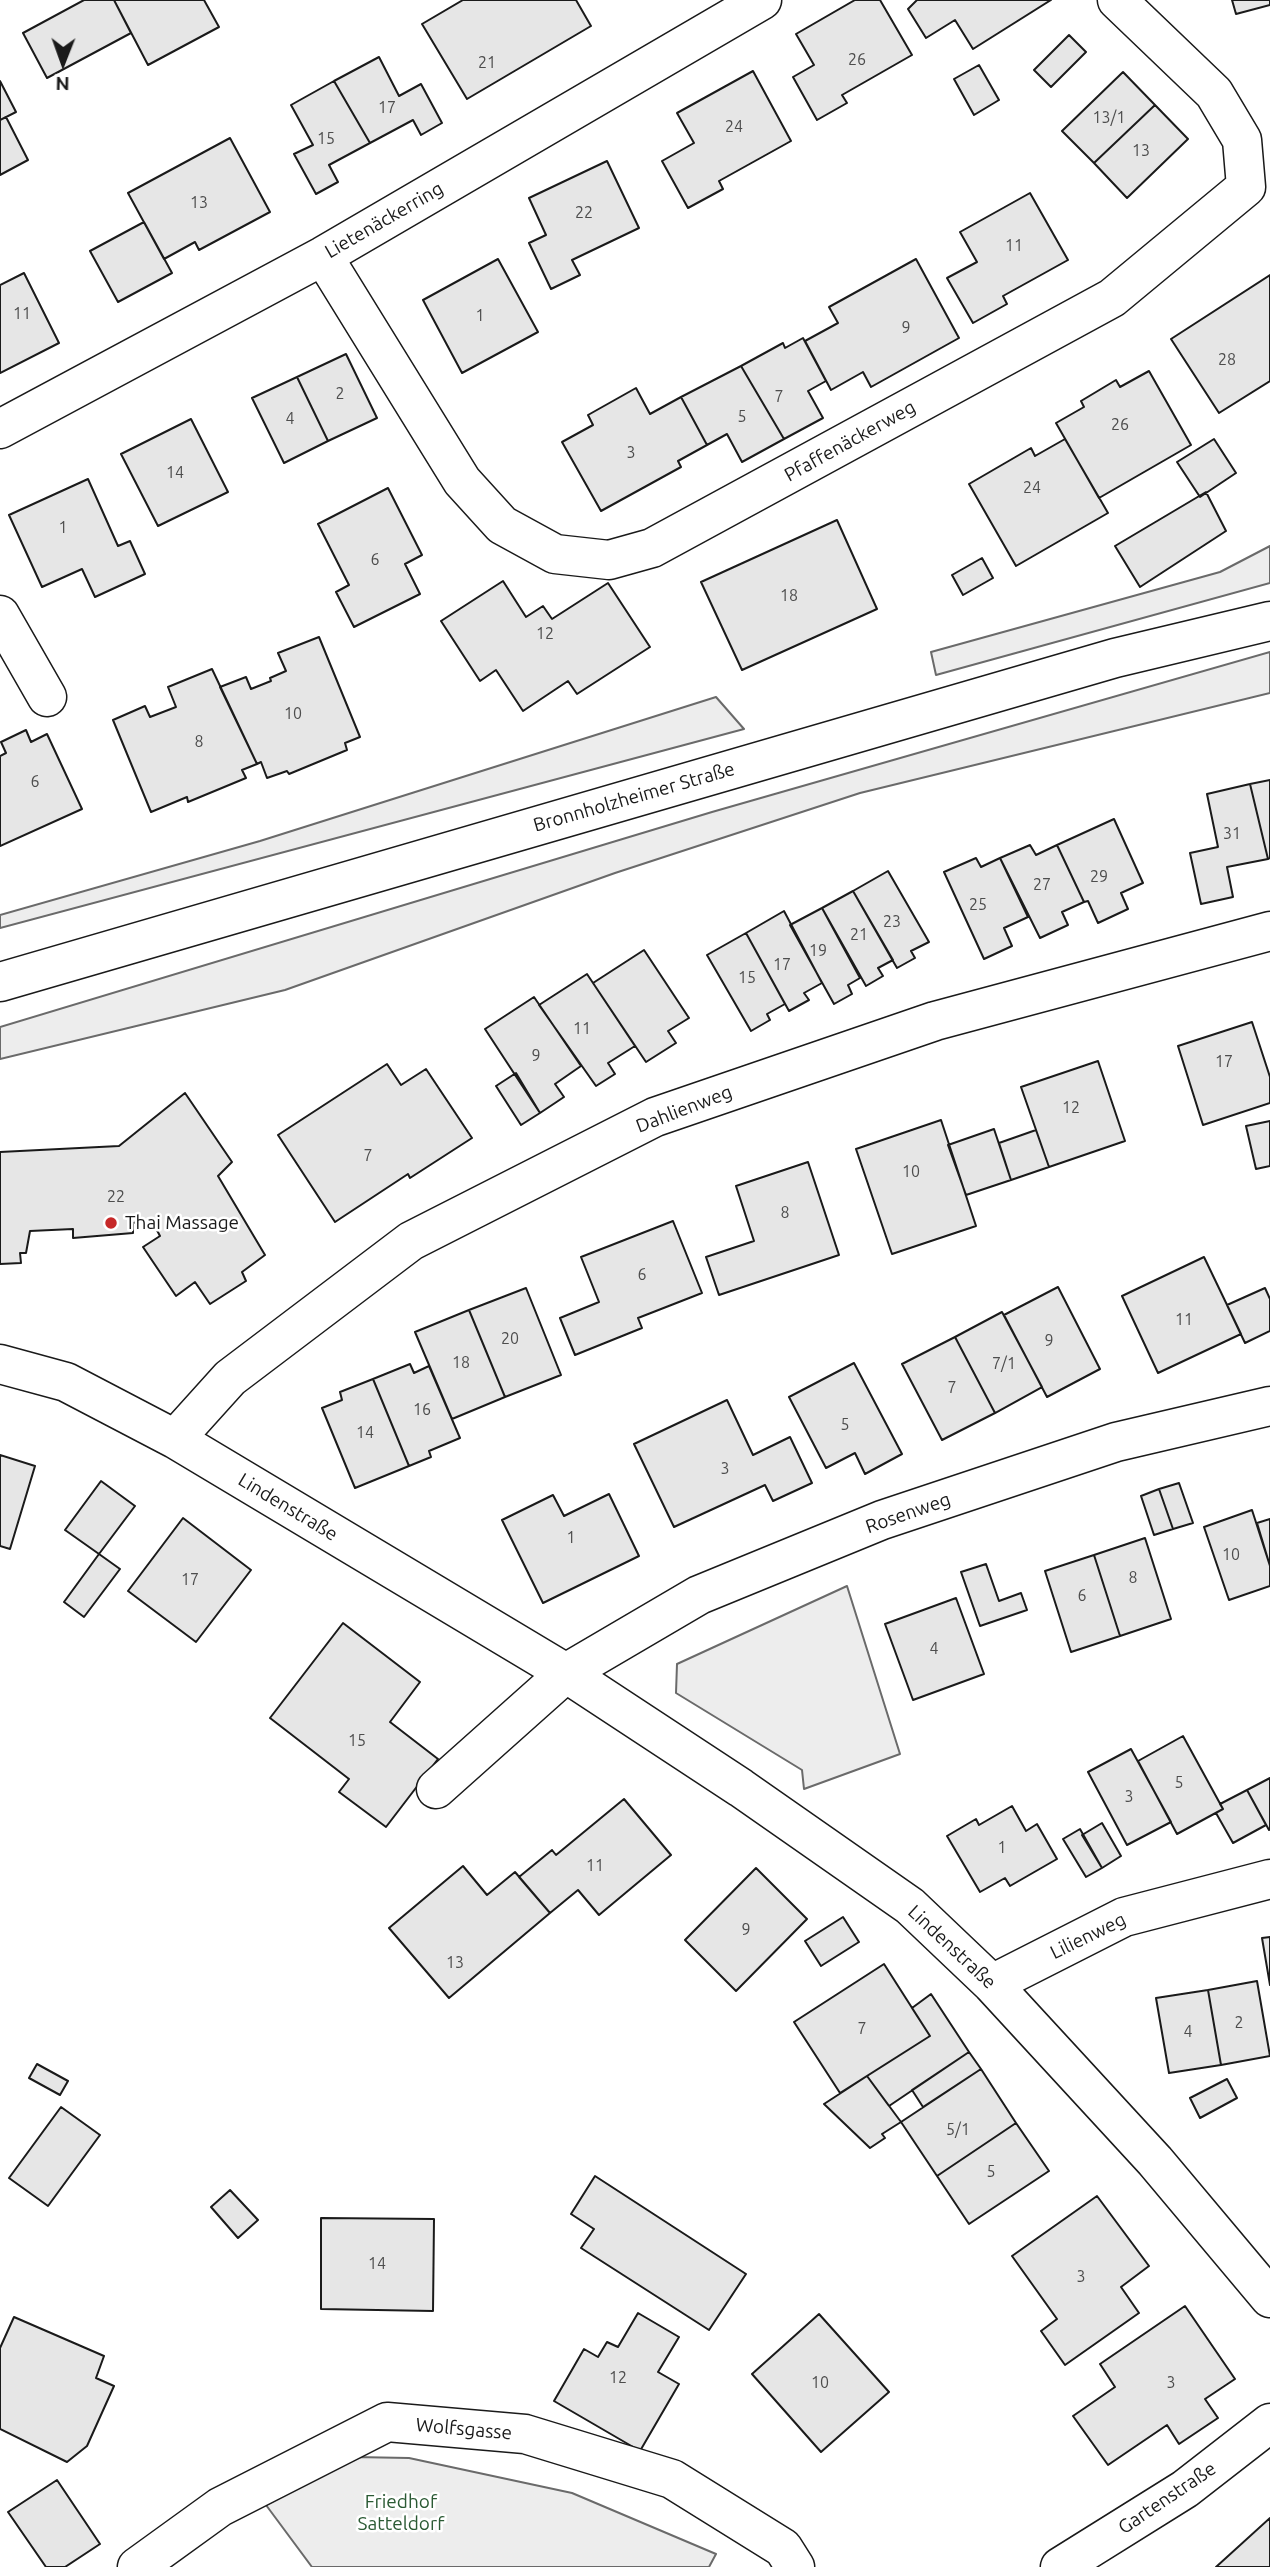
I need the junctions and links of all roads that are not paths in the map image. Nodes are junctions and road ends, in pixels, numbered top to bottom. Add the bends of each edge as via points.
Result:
1 (762, 0) edge
2 (1117, 0) edge
3 (323, 256) junction
4 (0, 429) edge
5 (0, 614) edge
6 (1270, 621) edge
7 (47, 697) dead end
8 (1264, 941) edge
9 (0, 982) edge
10 (0, 1364) edge
11 (1270, 1406) edge
12 (175, 1439) junction
13 (566, 1673) junction
14 (436, 1789) dead end
15 (1270, 1879) edge
16 (992, 1983) junction
17 (1270, 2298) edge
18 (1270, 2424) edge
19 (137, 2567) edge
20 (795, 2567) edge
21 (1060, 2567) edge

1 - 3 street, Lietenäckerring
2 - 3 street, Pfaffenäckerweg via 1214,93 1242,140 1246,187 1112,298 652,548 609,560 555,554 502,526 462,481
3 - 4 street, Lietenäckerring
5 - 7 street
6 - 9 street, Bronnholzheimer Straße via 1115,658
8 - 12 street, Dahlienweg via 935,1021 655,1117 411,1241 230,1378
10 - 12 street, Lindenstraße via 66,1382
11 - 13 street, Rosenweg via 1116,1442 882,1520 699,1595
12 - 13 street, Lindenstraße
13 - 14 street
13 - 16 street, Lindenstraße via 910,1906
15 - 16 street, Lilienweg via 1124,1916
16 - 17 street, Lindenstraße via 1155,2161
18 - 21 street, Gartenstraße via 1185,2489
19 - 20 street, Wolfsgasse via 220,2507 387,2422 525,2434 673,2479 783,2548

